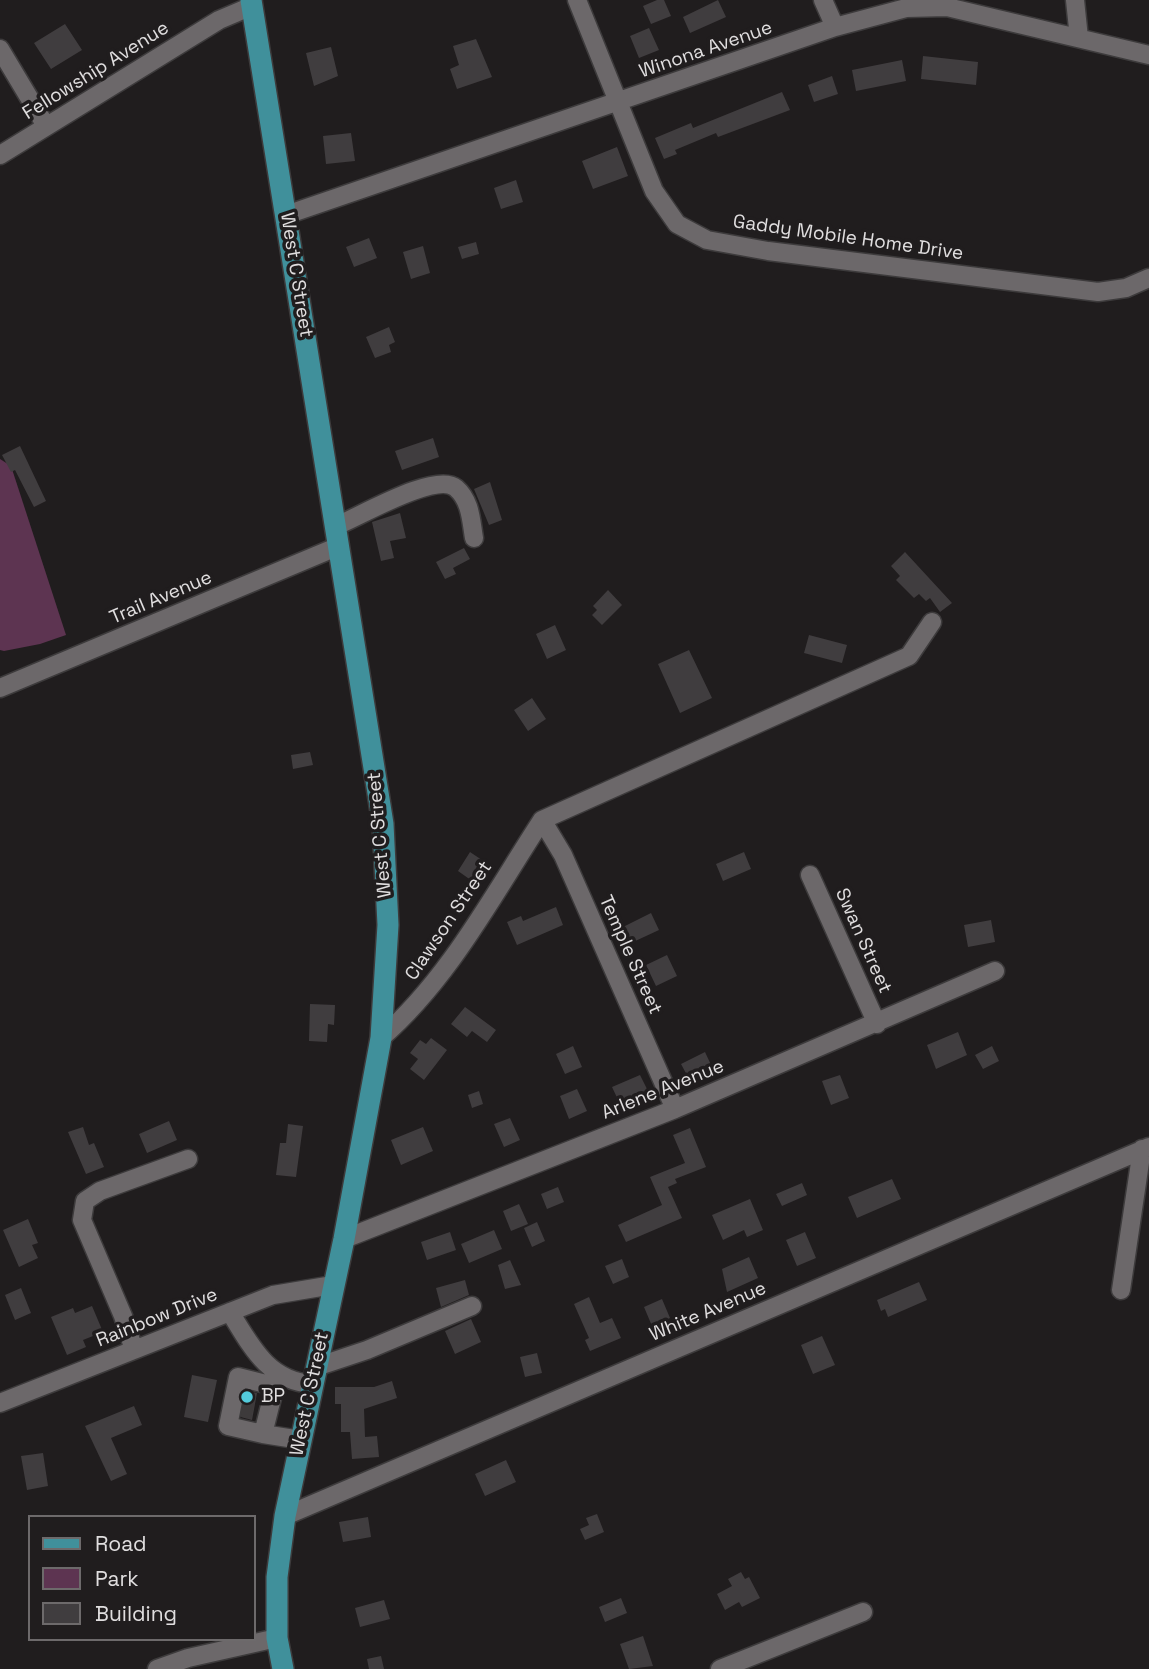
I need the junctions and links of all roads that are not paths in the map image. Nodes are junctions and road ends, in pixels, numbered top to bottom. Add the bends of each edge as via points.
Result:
1 (577, 0) edge
2 (823, 0) edge
3 (1075, 0) edge
4 (251, 3) edge
5 (835, 27) junction
6 (1079, 38) junction
7 (0, 49) edge
8 (1149, 55) edge
9 (620, 103) junction
10 (46, 126) junction
11 (0, 155) edge
12 (286, 215) junction
13 (1149, 278) edge
14 (337, 536) junction
15 (474, 538) dead end
16 (932, 622) dead end
17 (0, 688) edge
18 (542, 820) junction
19 (810, 875) dead end
20 (995, 971) dead end
21 (877, 1024) junction
22 (381, 1038) junction
23 (675, 1110) junction
24 (1146, 1148) edge
25 (188, 1159) dead end
26 (344, 1239) junction
27 (333, 1285) junction
28 (1121, 1290) dead end
29 (472, 1306) dead end
30 (229, 1312) junction
31 (134, 1350) junction
32 (314, 1376) junction
33 (276, 1380) junction
34 (0, 1403) edge
35 (248, 1410) junction
36 (263, 1434) junction
37 (301, 1440) junction
38 (285, 1516) junction
39 (863, 1612) dead end
40 (277, 1638) junction
41 (157, 1669) edge
42 (283, 1669) edge
43 (720, 1669) edge

1 - 9 street, Gaddy Mobile Home Drive
2 - 5 street
3 - 6 street
4 - 10 street, Fellowship Avenue
4 - 12 main road, West C Street
5 - 6 street, Winona Avenue via 906,8 947,7
5 - 9 street, Winona Avenue
6 - 8 street, Winona Avenue
7 - 10 street
9 - 12 street, Winona Avenue
9 - 13 street, Gaddy Mobile Home Drive via 654,191 677,225 707,240 1098,292 1126,288
10 - 11 street, Fellowship Avenue
12 - 14 main road, West C Street
14 - 15 street, Trail Avenue via 392,499 445,483 455,487 470,509
14 - 17 street, Trail Avenue
14 - 22 main road, West C Street via 383,824 388,925
16 - 18 street via 909,656
18 - 22 street, Clawson Street via 435,983
18 - 23 street, Temple Street via 563,855
19 - 21 street, Swan Street
20 - 21 street, Arlene Avenue
21 - 23 street, Arlene Avenue
22 - 26 main road, West C Street
23 - 26 street, Arlene Avenue
24 - 28 street
24 - 38 street, White Avenue
25 - 31 street via 100,1191 85,1201 82,1220
26 - 27 main road, West C Street
27 - 30 street, Rainbow Drive via 273,1295
27 - 32 main road, West C Street
29 - 32 street
30 - 31 street, Rainbow Drive
30 - 33 street
31 - 34 street, Rainbow Drive
32 - 33 street via 295,1383
32 - 37 main road, West C Street
33 - 35 street
33 - 35 street via 238,1377
35 - 36 street
35 - 36 street via 228,1426
36 - 37 street
37 - 38 main road, West C Street
38 - 40 main road, West C Street via 276,1577
39 - 43 street
40 - 41 street
40 - 42 main road, West C Street

